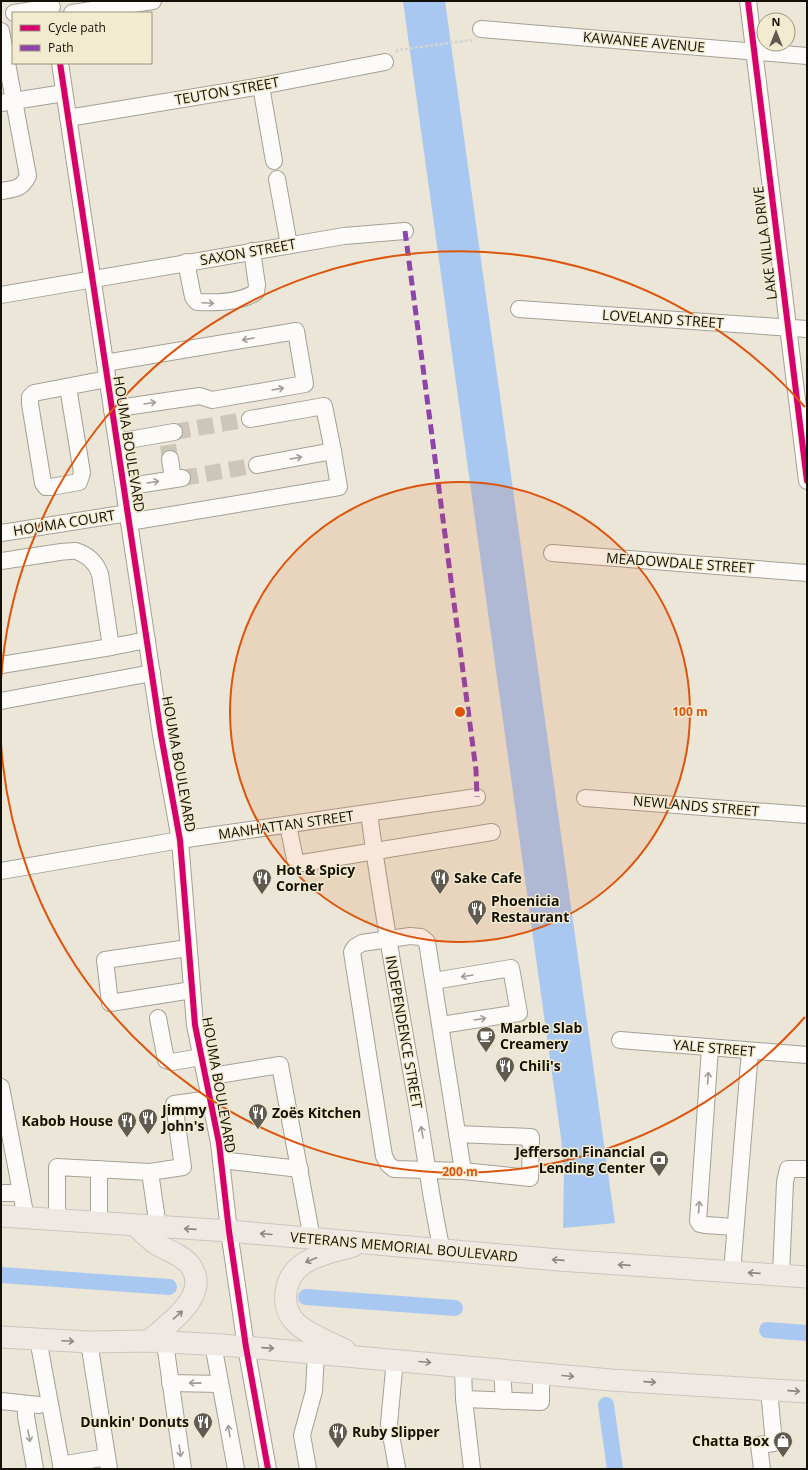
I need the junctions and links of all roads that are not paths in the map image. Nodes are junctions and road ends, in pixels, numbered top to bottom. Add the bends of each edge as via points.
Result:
1 (153, 1) edge
2 (748, 1) edge
3 (52, 7) edge
4 (20, 12) edge
5 (79, 12) edge
6 (12, 13) edge
7 (1, 15) edge
8 (481, 29) dead end
9 (1, 31) edge
10 (754, 51) junction
11 (807, 56) edge
12 (385, 62) dead end
13 (60, 64) edge
14 (261, 86) junction
15 (64, 92) junction
16 (8, 102) edge
17 (68, 118) junction
18 (274, 161) dead end
19 (277, 179) dead end
20 (1, 191) edge
21 (405, 231) dead end
22 (289, 245) junction
23 (252, 251) junction
24 (186, 262) junction
25 (92, 278) junction
26 (1, 296) edge
27 (519, 309) dead end
28 (788, 328) junction
29 (807, 329) edge
30 (105, 363) junction
31 (107, 379) junction
32 (68, 387) junction
33 (112, 409) junction
34 (250, 419) tunnel mouth
35 (117, 442) junction
36 (333, 451) junction
37 (257, 465) tunnel mouth
38 (807, 481) edge
39 (124, 487) junction
40 (128, 518) junction
41 (1, 533) edge
42 (552, 553) dead end
43 (1, 562) edge
44 (807, 573) edge
45 (147, 640) junction
46 (111, 647) junction
47 (1, 665) edge
48 (152, 673) junction
49 (1, 701) edge
50 (477, 797) dead end
51 (585, 798) dead end
52 (369, 813) junction
53 (807, 815) edge
54 (288, 825) junction
55 (492, 832) dead end
56 (180, 840) junction
57 (374, 851) junction
58 (1, 872) edge
59 (387, 940) junction
60 (188, 948) junction
61 (434, 981) junction
62 (192, 990) junction
63 (158, 1018) dead end
64 (441, 1025) junction
65 (620, 1040) dead end
66 (710, 1048) junction
67 (750, 1051) junction
68 (807, 1056) edge
69 (202, 1057) junction
70 (206, 1077) junction
71 (1, 1087) edge
72 (210, 1099) junction
73 (457, 1134) junction
74 (221, 1160) junction
75 (99, 1169) junction
76 (300, 1169) junction
77 (807, 1169) edge
78 (428, 1170) junction
79 (463, 1171) junction
80 (150, 1172) junction
81 (3, 1193) dead end
82 (21, 1193) junction
83 (1, 1216) edge
84 (26, 1218) junction
85 (57, 1220) junction
86 (99, 1223) junction
87 (135, 1226) junction
88 (158, 1227) junction
89 (735, 1227) junction
90 (229, 1231) junction
91 (312, 1239) junction
92 (361, 1243) junction
93 (442, 1251) junction
94 (732, 1272) junction
95 (781, 1275) junction
96 (807, 1277) edge
97 (1, 1337) edge
98 (38, 1339) junction
99 (89, 1342) junction
100 (157, 1342) junction
101 (213, 1344) junction
102 (246, 1346) junction
103 (316, 1352) junction
104 (356, 1356) junction
105 (395, 1359) junction
106 (463, 1366) junction
107 (502, 1370) junction
108 (541, 1373) junction
109 (170, 1383) junction
110 (220, 1384) junction
111 (769, 1390) junction
112 (807, 1392) edge
113 (464, 1399) junction
114 (1, 1401) edge
115 (504, 1401) junction
116 (50, 1404) junction
117 (31, 1405) junction
118 (108, 1463) edge
119 (61, 1467) edge
120 (398, 1468) edge
121 (35, 1469) edge
122 (183, 1469) edge
123 (236, 1469) edge
124 (268, 1469) edge
125 (308, 1469) edge
126 (472, 1469) edge
127 (762, 1469) edge

1 - 5 street
2 - 10 street, LAKE VILLA DRIVE
3 - 4 street
6 - 7 street
8 - 10 street, KAWANEE AVENUE
9 - 16 street
10 - 11 street, KAWANEE AVENUE
10 - 28 street, LAKE VILLA DRIVE
12 - 14 street, TEUTON STREET
13 - 15 street, HOUMA BOULEVARD
14 - 17 street, TEUTON STREET
14 - 18 street
15 - 16 street
15 - 17 street, HOUMA BOULEVARD
16 - 20 street via 28,176 18,189
17 - 25 street, HOUMA BOULEVARD
19 - 22 street
21 - 22 street, SAXON STREET via 344,236
22 - 23 street, SAXON STREET
23 - 24 street, SAXON STREET
24 -> 23 street via 193,297 197,302 216,303 250,296 256,292
24 - 25 street, SAXON STREET
25 - 26 street
25 - 30 street, HOUMA BOULEVARD
27 - 28 street, LOVELAND STREET
28 - 29 street, LOVELAND STREET
28 - 38 street, LAKE VILLA DRIVE
30 - 31 street, HOUMA BOULEVARD
33 -> 30 street via 200,396 212,400 305,384 296,330
31 - 32 street
31 - 33 street, HOUMA BOULEVARD
32 - 32 street via 34,393 30,397 40,467 46,487 79,482 81,479
33 - 35 street, HOUMA BOULEVARD
34 - 36 street via 324,406
35 - 39 street, HOUMA BOULEVARD
39 -> 35 street via 177,478 170,443
37 -> 36 street
36 - 40 street, HOUMA COURT via 339,487
39 - 40 street, HOUMA BOULEVARD
40 - 41 street, HOUMA COURT
40 - 45 street, HOUMA BOULEVARD
42 - 44 street, MEADOWDALE STREET
43 - 46 street via 74,551 89,557 100,574
45 - 46 street
45 - 48 street, HOUMA BOULEVARD
46 - 47 street
48 - 49 street
48 - 56 street, HOUMA BOULEVARD
50 - 52 street, MANHATTAN STREET
51 - 53 street, NEWLANDS STREET
52 - 54 street, MANHATTAN STREET
52 - 57 street, INDEPENDENCE STREET
54 - 56 street, MANHATTAN STREET
54 - 57 street via 296,864
55 - 57 street
56 - 58 street, MANHATTAN STREET
56 - 60 street, HOUMA BOULEVARD
57 - 59 street, INDEPENDENCE STREET
59 - 61 street via 410,936 421,937 427,942
78 -> 59 street, INDEPENDENCE STREET
59 - 78 street via 362,943 352,952 384,1156 394,1169
60 - 62 street, HOUMA BOULEVARD
60 - 62 street via 105,960 110,1003
61 - 64 street
64 -> 61 street via 519,1013 511,968
62 - 69 street, HOUMA BOULEVARD via 195,1025
63 - 69 street via 166,1060 172,1062
64 - 73 street
65 - 66 street, YALE STREET
66 - 67 street, YALE STREET
89 -> 66 street via 705,1225 698,1221
67 - 68 street, YALE STREET
67 - 89 street
69 - 70 street, HOUMA BOULEVARD
70 - 72 street, HOUMA BOULEVARD
70 - 76 street via 280,1065
71 - 82 street
72 - 74 street, HOUMA BOULEVARD
72 - 80 street via 174,1104 183,1167
73 - 79 street
73 - 79 street via 531,1137 530,1178
74 - 76 street
74 - 90 street, HOUMA BOULEVARD
75 - 80 street
75 - 85 street via 57,1168
75 - 86 street
76 - 91 street
77 - 95 street via 788,1169 785,1182
78 - 79 street
78 - 93 street, INDEPENDENCE STREET
80 - 88 street
81 - 82 street
82 - 84 street
83 - 84 main road, VETERANS MEMORIAL BOULEVARD
84 - 85 main road, VETERANS MEMORIAL BOULEVARD
85 - 86 main road, VETERANS MEMORIAL BOULEVARD
86 - 87 main road, VETERANS MEMORIAL BOULEVARD
87 - 88 main road, VETERANS MEMORIAL BOULEVARD
100 -> 87 main road via 189,1304 194,1292 195,1278 190,1265 155,1243
90 -> 88 main road, VETERANS MEMORIAL BOULEVARD
89 - 94 street
91 -> 90 main road, VETERANS MEMORIAL BOULEVARD
90 - 102 street, HOUMA BOULEVARD
91 - 92 main road, VETERANS MEMORIAL BOULEVARD
92 - 93 main road, VETERANS MEMORIAL BOULEVARD
92 -> 104 main road via 303,1264 290,1278 285,1296 289,1315 296,1323
94 -> 93 main road, VETERANS MEMORIAL BOULEVARD
95 -> 94 main road, VETERANS MEMORIAL BOULEVARD
95 - 96 main road, VETERANS MEMORIAL BOULEVARD
97 - 98 main road
98 -> 99 main road
98 - 116 street
99 - 100 main road
99 - 118 street
100 - 101 main road
100 - 109 street
101 - 102 main road
101 - 110 street
102 -> 103 main road
102 - 124 street, HOUMA BOULEVARD
103 - 104 main road
103 - 125 street via 314,1391 302,1435
104 - 105 main road
105 -> 106 main road
105 - 120 street via 389,1424
106 - 107 main road
106 - 113 street
107 - 108 main road
107 - 115 street
108 -> 111 main road
108 - 115 street via 541,1402
110 -> 109 street
109 -> 122 street
123 -> 110 street
111 -> 112 main road
111 - 127 street via 774,1444 759,1445
113 - 115 street
113 - 126 street
114 - 117 street
116 - 117 street
116 - 119 street
117 -> 121 street via 26,1409 26,1416
118 - 119 street

